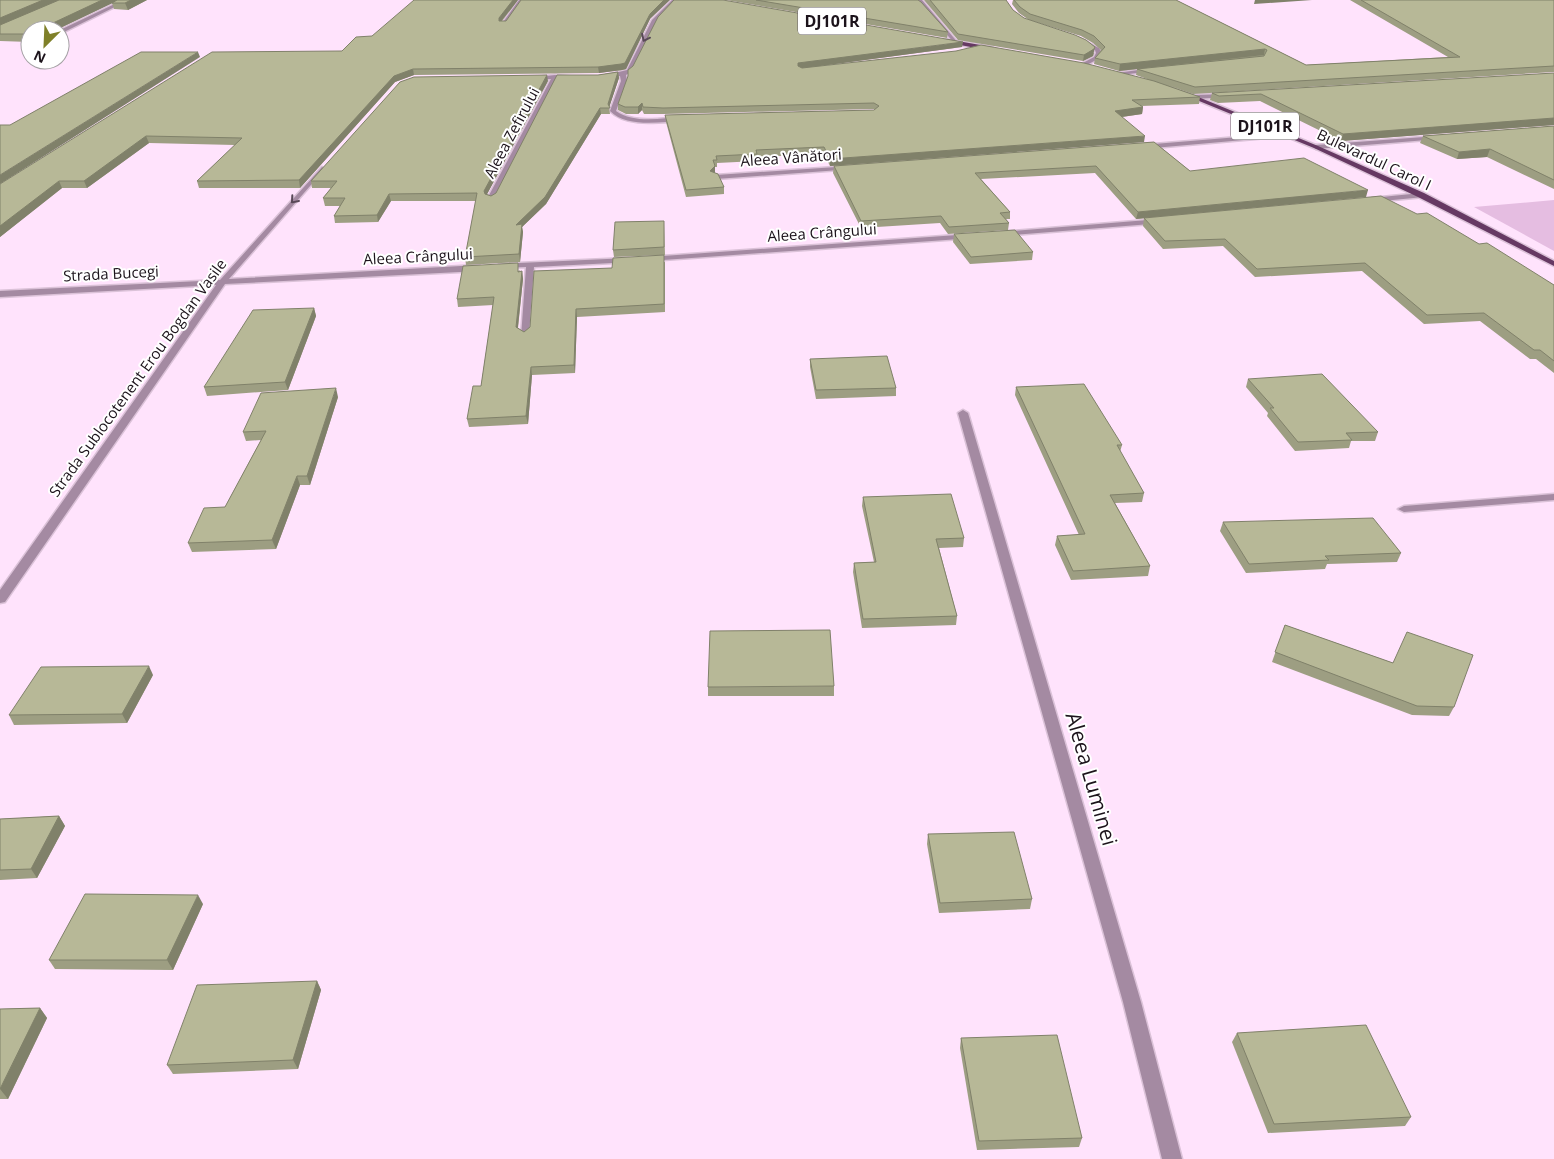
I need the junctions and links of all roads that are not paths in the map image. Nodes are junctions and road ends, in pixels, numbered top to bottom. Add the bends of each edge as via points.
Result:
1 (127, 0) edge
2 (520, 0) edge
3 (675, 0) edge
4 (919, 0) edge
5 (503, 24) edge
6 (70, 27) edge
7 (1069, 37) edge
8 (938, 40) edge
9 (957, 43) junction
10 (982, 47) junction
11 (1000, 50) edge
12 (964, 51) edge
13 (1074, 63) edge
14 (1084, 65) junction
15 (1093, 67) edge
16 (1158, 69) edge
17 (1111, 71) edge
18 (1120, 73) junction
19 (623, 74) junction
20 (582, 77) edge
21 (590, 77) edge
22 (527, 78) edge
23 (555, 78) junction
24 (1143, 79) edge
25 (1178, 91) edge
26 (1230, 95) edge
27 (1195, 97) junction
28 (692, 118) edge
29 (1287, 135) junction
30 (1446, 137) edge
31 (1316, 147) junction
32 (1130, 148) edge
33 (325, 165) edge
34 (860, 168) edge
35 (716, 177) edge
36 (1421, 195) junction
37 (491, 199) edge
38 (1365, 201) edge
39 (1170, 220) edge
40 (993, 235) edge
41 (983, 236) edge
42 (1554, 264) edge
43 (530, 265) junction
44 (223, 281) junction
45 (0, 294) edge
46 (524, 335) edge
47 (963, 413) dead end
48 (1554, 498) edge
49 (1404, 509) dead end
50 (0, 599) edge
51 (1172, 1159) edge

1 - 6 street
2 - 5 street
3 -> 19 street via 655,20 629,71
4 - 9 street
7 - 14 street via 1097,49 1096,58
8 - 9 main road
9 - 10 main road
10 - 11 main road
10 - 12 street
13 - 14 main road
14 - 15 main road
16 - 18 street
17 - 18 main road
18 - 24 main road
19 - 21 street
19 - 28 street via 624,81 613,111 618,116 644,120
20 - 23 street
22 - 23 street
23 - 37 street, Aleea Zefirului
25 - 27 main road, Bulevardul Carol I / DJ101R
26 - 27 street
27 - 29 main road, Bulevardul Carol I / DJ101R
29 - 31 main road, Bulevardul Carol I / DJ101R
29 - 32 street
30 - 31 street
31 - 36 main road, Bulevardul Carol I / DJ101R
33 -> 44 street, Strada Sublocotenent Erou Bogdan Vasile
34 - 35 street, Aleea Vânători
36 - 38 street
36 - 42 main road, Bulevardul Carol I / DJ101R
39 - 40 street
41 - 43 street, Aleea Crângului
43 - 44 street, Aleea Crângului
43 - 46 street
44 - 45 street, Strada Bucegi
44 - 50 street, Strada Sublocotenent Erou Bogdan Vasile
47 - 51 street, Aleea Luminei via 1132,1002
48 - 49 street

